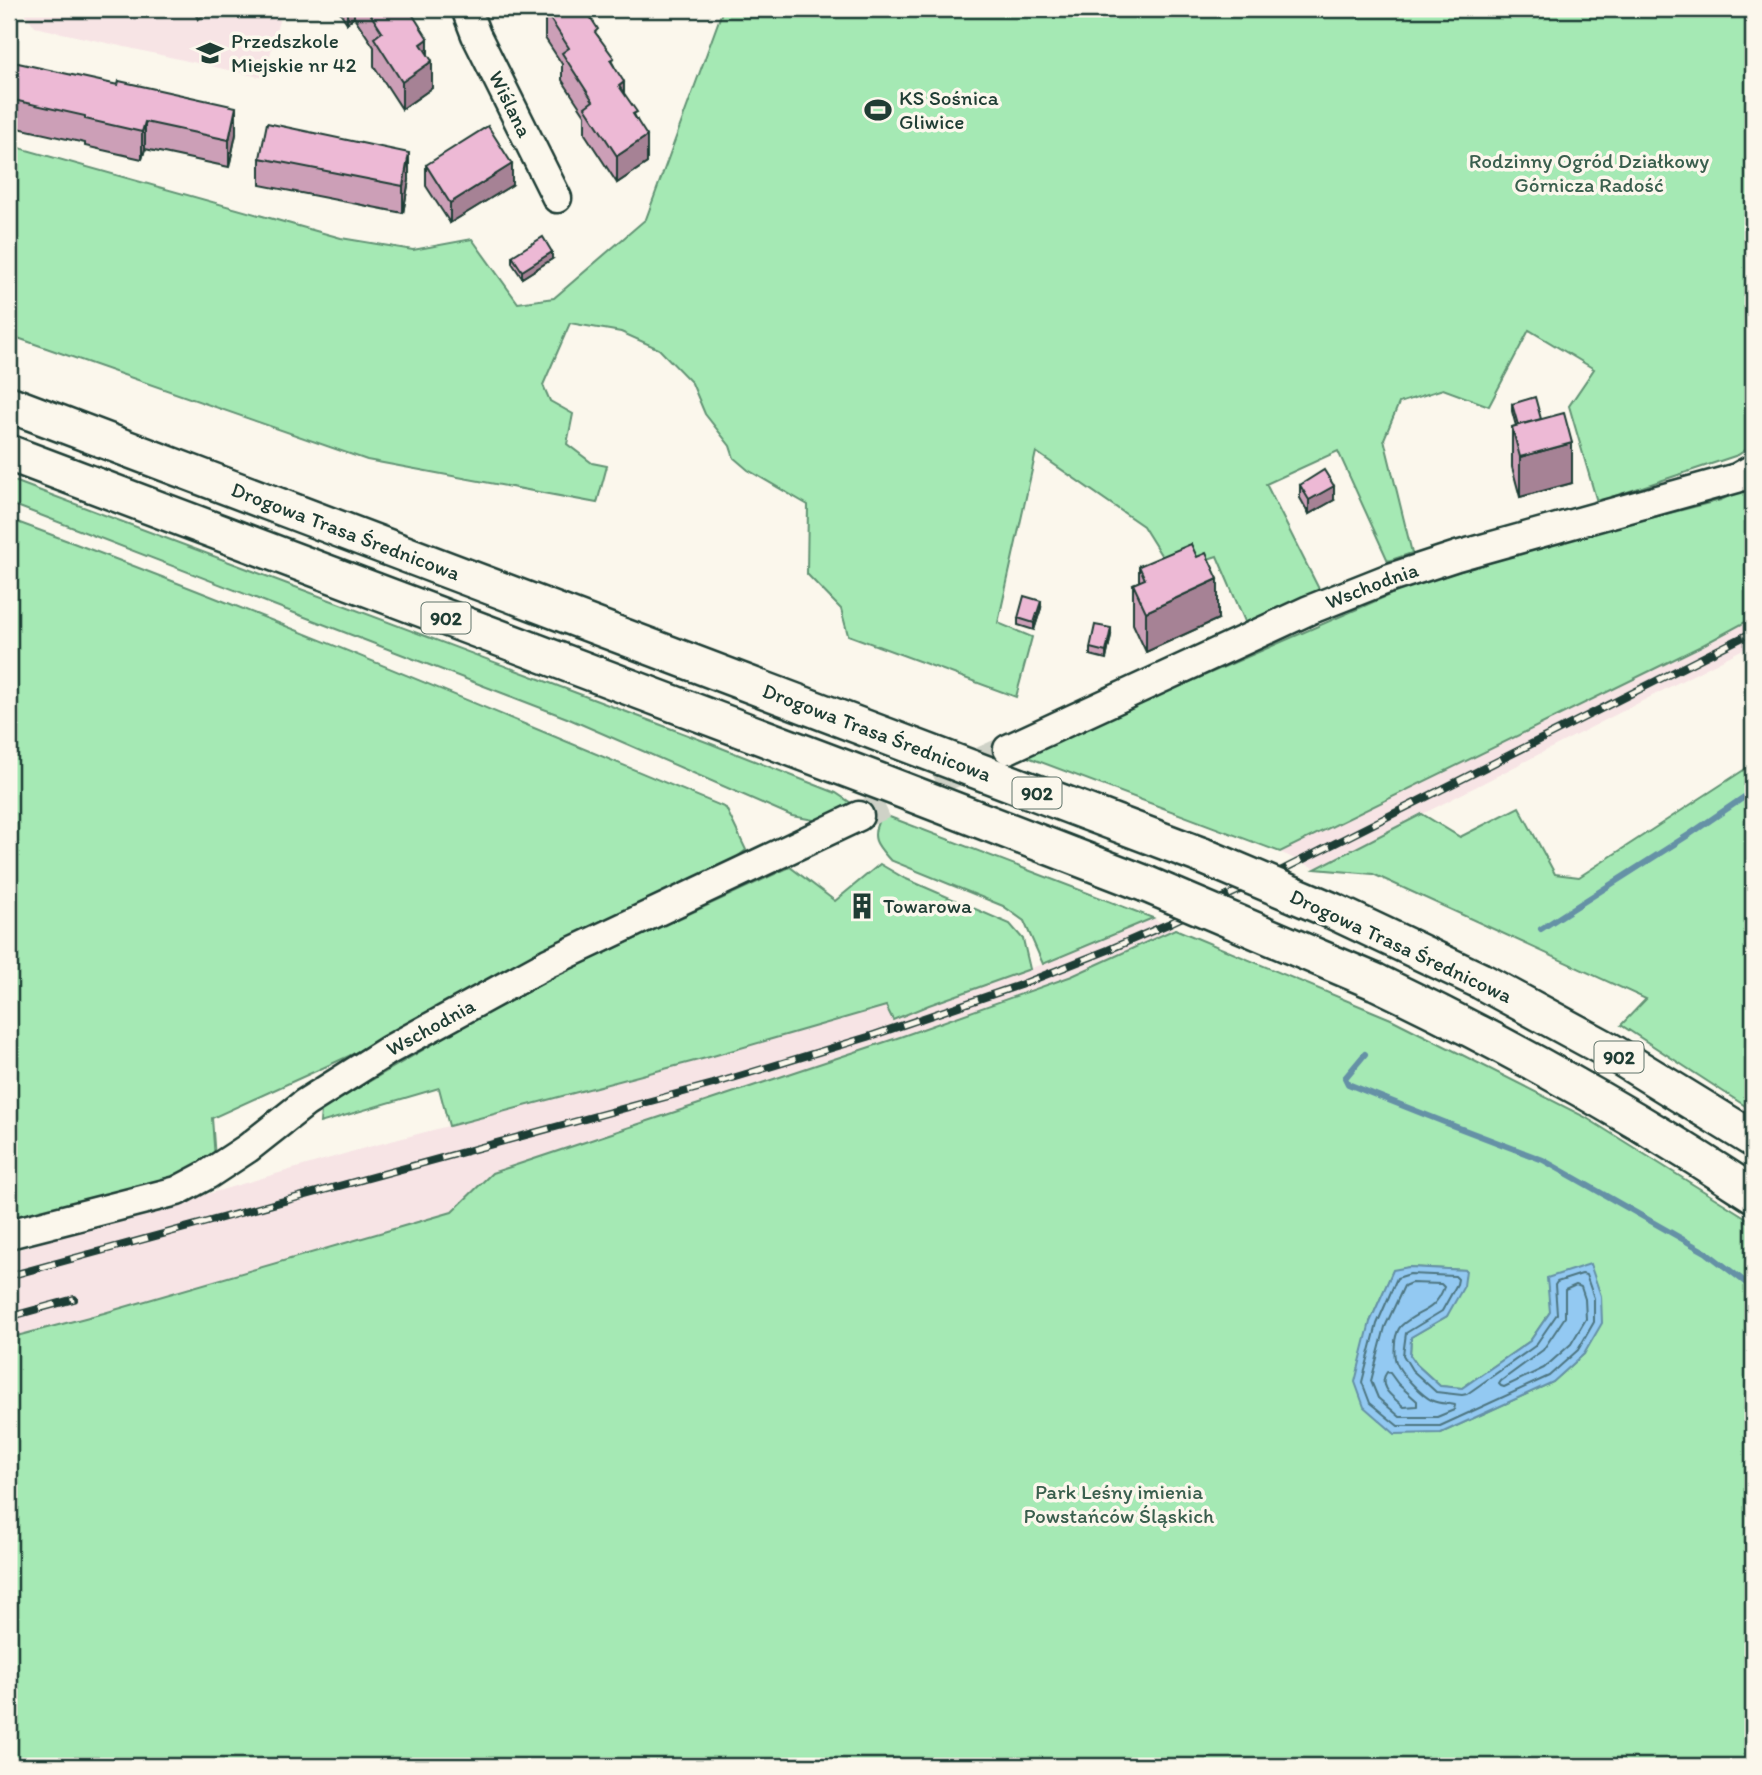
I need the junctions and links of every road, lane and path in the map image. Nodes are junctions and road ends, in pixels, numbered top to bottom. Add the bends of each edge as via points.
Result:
1 (466, 9) edge
2 (557, 198) dead end
3 (9, 404) edge
4 (9, 453) edge
5 (1753, 469) edge
6 (1008, 748) tunnel mouth
7 (859, 817) tunnel mouth
8 (1753, 1139) edge
9 (1753, 1194) edge
10 (9, 1234) edge

1 - 2 street, Wiślana
3 - 8 main road, Drogowa Trasa Średnicowa / 902, bridge via 1203,856 1481,981 1610,1051
4 - 9 main road, Drogowa Trasa Średnicowa / 902, bridge via 1146,884 1443,1014 1585,1090
5 - 6 street, Wschodnia via 1737,478 1387,579
7 - 10 street, Wschodnia via 548,963 389,1049 305,1103 248,1148 177,1191

